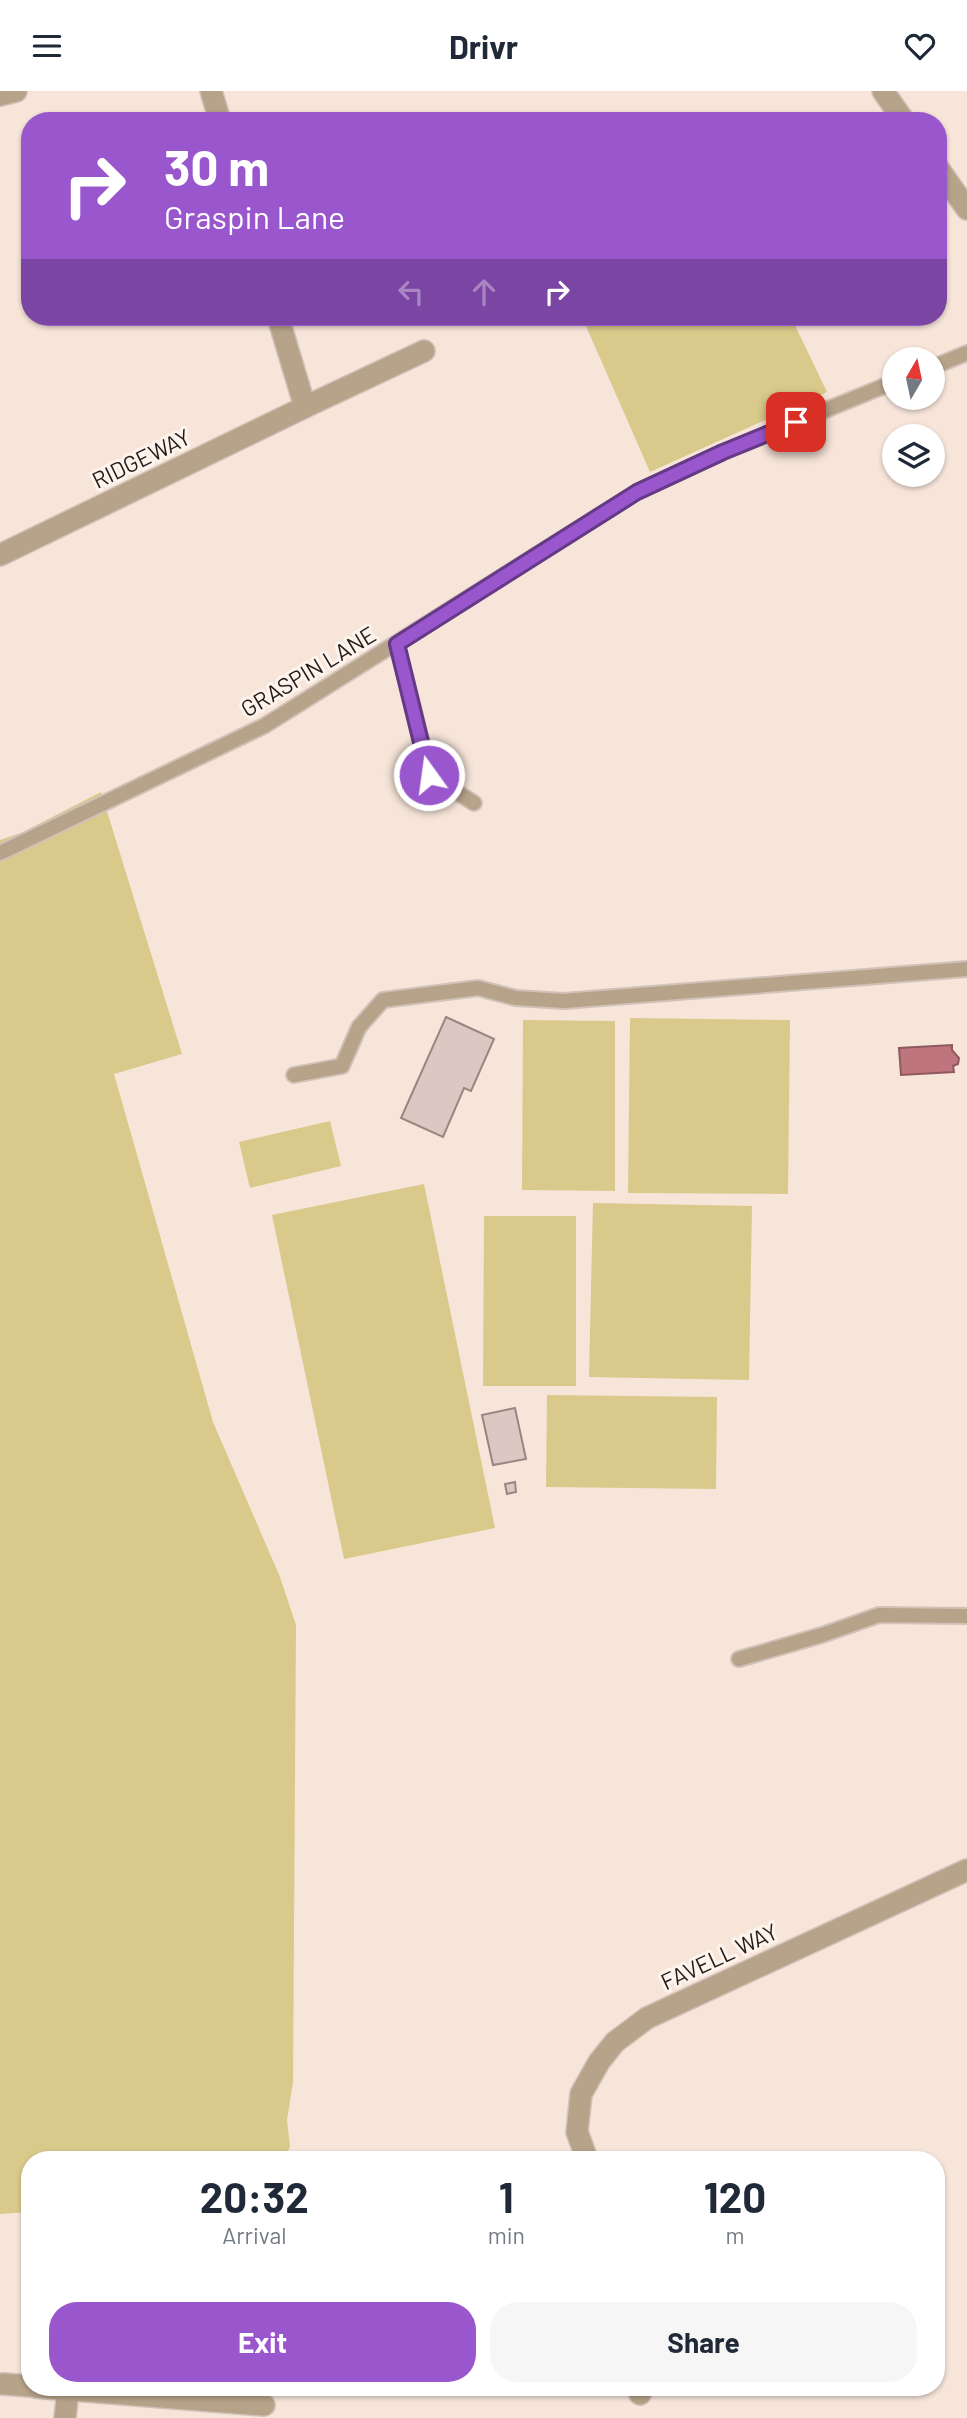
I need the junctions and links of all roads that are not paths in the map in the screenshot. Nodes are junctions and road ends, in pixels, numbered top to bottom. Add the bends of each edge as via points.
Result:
1 (16, 91) edge
2 (211, 91) edge
3 (883, 91) edge
4 (0, 95) edge
5 (217, 112) edge
6 (898, 112) edge
7 (947, 181) edge
8 (967, 209) edge
9 (281, 326) edge
10 (424, 351) dead end
11 (967, 353) edge
12 (945, 362) edge
13 (882, 387) edge
14 (305, 407) junction
15 (0, 555) edge
16 (397, 644) junction
17 (474, 803) dead end
18 (0, 853) edge
19 (967, 969) edge
20 (295, 1075) dead end
21 (967, 1616) edge
22 (739, 1659) dead end
23 (967, 1870) edge
24 (584, 2151) edge
25 (3, 2384) dead end
26 (21, 2385) edge
27 (67, 2396) edge
28 (146, 2396) edge
29 (264, 2405) dead end
30 (65, 2418) edge

1 - 4 street
2 - 5 street
3 - 6 street
7 - 8 street
9 - 14 street
10 - 14 street, RIDGEWAY
11 - 12 lane
13 - 16 lane, GRASPIN LANE via 637,492
14 - 15 street, RIDGEWAY
16 - 17 lane via 429,775
16 - 18 lane, GRASPIN LANE via 264,726
19 - 20 lane via 564,1001 516,998 478,988 383,1000 359,1027 342,1066
21 - 22 lane via 879,1615
23 - 24 street, FAVELL WAY via 647,2018 615,2042 580,2094 577,2132
25 - 26 street
27 - 30 street
28 - 29 street

